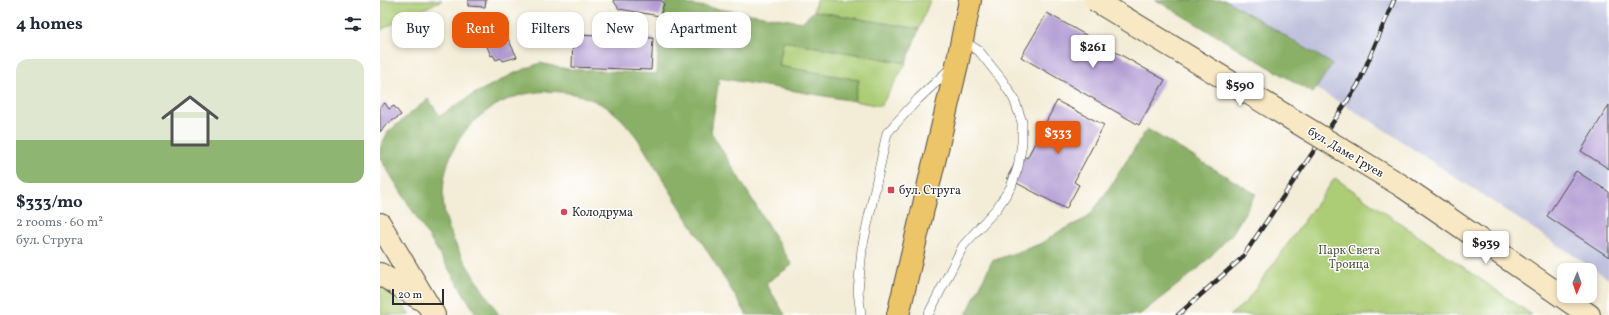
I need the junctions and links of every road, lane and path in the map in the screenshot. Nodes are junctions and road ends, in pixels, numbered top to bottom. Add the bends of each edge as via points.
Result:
1 (970, 0) edge
2 (1095, 0) edge
3 (960, 50) junction
4 (380, 224) edge
5 (380, 274) edge
6 (431, 309) edge
7 (862, 315) edge
8 (898, 315) edge
9 (928, 315) edge
10 (1589, 315) edge

1 - 3 main road
2 - 10 main road, бул. Даме Груев, bridge via 1402,186
3 - 7 lane via 887,133 862,249 858,291
3 - 8 main road
3 - 9 lane via 979,51 1002,80 1014,99 1022,122 1022,143 1011,187 997,208 963,246
4 - 6 main road
5 - 6 main road

